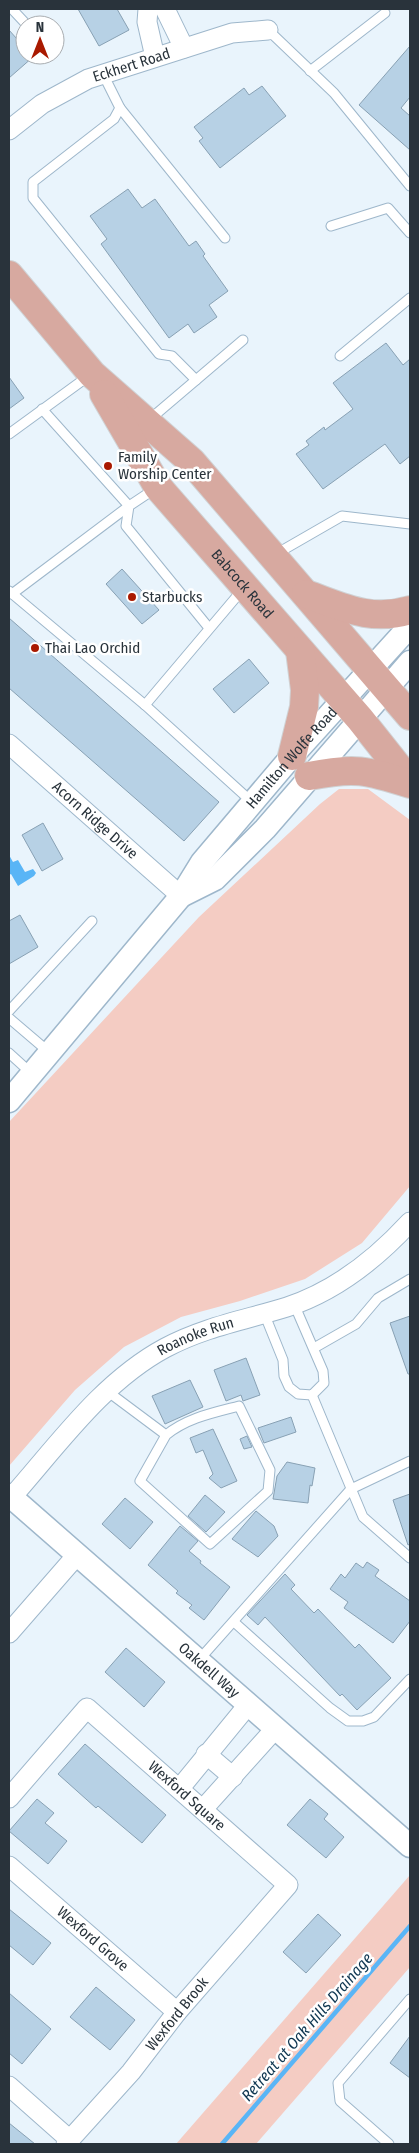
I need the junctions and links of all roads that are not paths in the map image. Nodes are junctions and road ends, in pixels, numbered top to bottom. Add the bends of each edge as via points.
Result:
1 (148, 9) edge
2 (165, 9) edge
3 (385, 13) dead end
4 (268, 30) joint
5 (184, 48) junction
6 (155, 57) junction
7 (310, 71) junction
8 (103, 74) junction
9 (120, 108) junction
10 (9, 130) edge
11 (410, 186) edge
12 (331, 226) dead end
13 (410, 233) edge
14 (225, 238) dead end
15 (15, 286) edge
16 (410, 298) edge
17 (243, 340) dead end
18 (340, 356) dead end
19 (92, 374) junction
20 (196, 380) junction
21 (42, 409) junction
22 (146, 422) junction
23 (9, 434) edge
24 (158, 487) junction
25 (129, 506) junction
26 (410, 524) edge
27 (273, 556) junction
28 (245, 587) junction
29 (11, 592) edge
30 (305, 594) junction
31 (410, 610) edge
32 (410, 626) edge
33 (209, 628) junction
34 (300, 651) junction
35 (410, 662) edge
36 (377, 680) junction
37 (342, 699) junction
38 (144, 705) junction
39 (410, 716) edge
40 (360, 719) junction
41 (9, 744) edge
42 (292, 756) junction
43 (309, 776) junction
44 (410, 783) edge
45 (253, 803) junction
46 (182, 896) junction
47 (92, 921) dead end
48 (9, 1011) edge
49 (9, 1018) edge
50 (9, 1053) edge
51 (50, 1054) junction
52 (33, 1074) junction
53 (9, 1102) edge
54 (410, 1222) edge
55 (410, 1279) edge
56 (294, 1304) junction
57 (264, 1312) junction
58 (314, 1348) junction
59 (107, 1391) junction
60 (312, 1395) junction
61 (166, 1435) junction
62 (410, 1461) edge
63 (351, 1490) junction
64 (10, 1497) edge
65 (77, 1555) junction
66 (410, 1558) edge
67 (234, 1622) junction
68 (10, 1628) edge
69 (198, 1662) junction
70 (410, 1679) edge
71 (248, 1705) junction
72 (275, 1729) junction
73 (206, 1754) junction
74 (233, 1777) junction
75 (180, 1788) junction
76 (9, 1798) edge
77 (203, 1809) junction
78 (410, 1846) edge
79 (9, 1866) edge
80 (288, 1885) joint
81 (410, 1999) edge
82 (177, 2012) junction
83 (9, 2086) edge
84 (68, 2142) edge
85 (388, 2144) edge

1 - 6 street via 147,22
2 - 5 street
3 - 7 lane
4 - 5 street, Eckhert Road via 232,33
4 - 7 lane
5 - 6 street, Eckhert Road
6 - 8 street, Eckhert Road
7 - 11 lane via 334,93
8 - 9 lane
8 - 10 street, Eckhert Road via 42,104
9 - 14 lane
9 - 20 lane via 114,119 33,182 33,198 159,354 172,356
12 - 13 lane via 388,208
15 - 19 main road, Babcock Road
16 - 18 lane
17 - 20 lane
19 - 21 lane
19 - 22 main road, Babcock Road
19 - 24 main road, Babcock Road
20 - 22 lane
21 - 23 lane
21 - 25 lane
22 - 27 main road, Babcock Road via 192,462
24 - 25 lane
24 - 28 main road, Babcock Road
25 - 29 lane
25 - 33 lane via 126,526
26 - 27 lane via 342,516
27 - 30 main road, Babcock Road
28 - 33 lane
28 - 34 main road, Babcock Road
29 - 38 lane
30 - 31 main road via 362,614 384,616
30 - 36 main road, Babcock Road
32 - 36 street, Hamilton Wolfe Road
33 - 38 lane
34 - 37 main road, Babcock Road
34 - 42 main road via 304,707
35 - 36 street, Hamilton Wolfe Road
36 - 37 street, Hamilton Wolfe Road
36 - 39 main road, Babcock Road
36 - 40 street, Hamilton Wolfe Road
37 - 40 main road, Babcock Road
37 - 42 street, Hamilton Wolfe Road
38 - 45 lane
40 - 43 street, Hamilton Wolfe Road
40 - 44 main road, Babcock Road
41 - 46 street, Acorn Ridge Drive
42 - 45 street, Hamilton Wolfe Road
43 - 44 main road via 342,770 367,770
43 - 46 street, Hamilton Wolfe Road via 265,829 215,879
45 - 46 street, Hamilton Wolfe Road via 202,862
46 - 51 street, Hamilton Wolfe Road
47 - 48 lane
49 - 51 lane
50 - 52 lane
51 - 52 street, Hamilton Wolfe Road
52 - 53 street, Hamilton Wolfe Road
54 - 56 street, Roanoke Run via 366,1264 341,1281
55 - 58 lane via 378,1298 356,1324
56 - 57 street, Roanoke Run
56 - 58 lane
57 - 59 street, Roanoke Run via 221,1324 171,1345
57 - 60 lane via 283,1360 289,1387 298,1394
58 - 60 lane via 324,1383
59 - 61 lane
59 - 64 street, Roanoke Run
60 - 63 lane
61 - 61 lane via 140,1481 210,1544 268,1491 270,1470 239,1406 200,1416
62 - 63 lane
63 - 66 lane via 363,1518
63 - 67 lane
64 - 65 street, Oakdell Way
65 - 68 street
65 - 69 street, Oakdell Way
67 - 69 lane
67 - 70 lane via 348,1721 374,1717
69 - 71 street, Oakdell Way
71 - 72 street, Oakdell Way
71 - 73 street
72 - 74 street
72 - 78 street, Oakdell Way
73 - 74 street
73 - 75 street
74 - 77 street
75 - 76 street, Wexford Square via 87,1708
75 - 77 street, Wexford Square
77 - 80 street, Wexford Square
79 - 82 street, Wexford Grove
80 - 82 street, Wexford Brook
81 - 85 lane via 338,2083 340,2101
82 - 84 street, Wexford Brook via 131,2072
83 - 84 street

